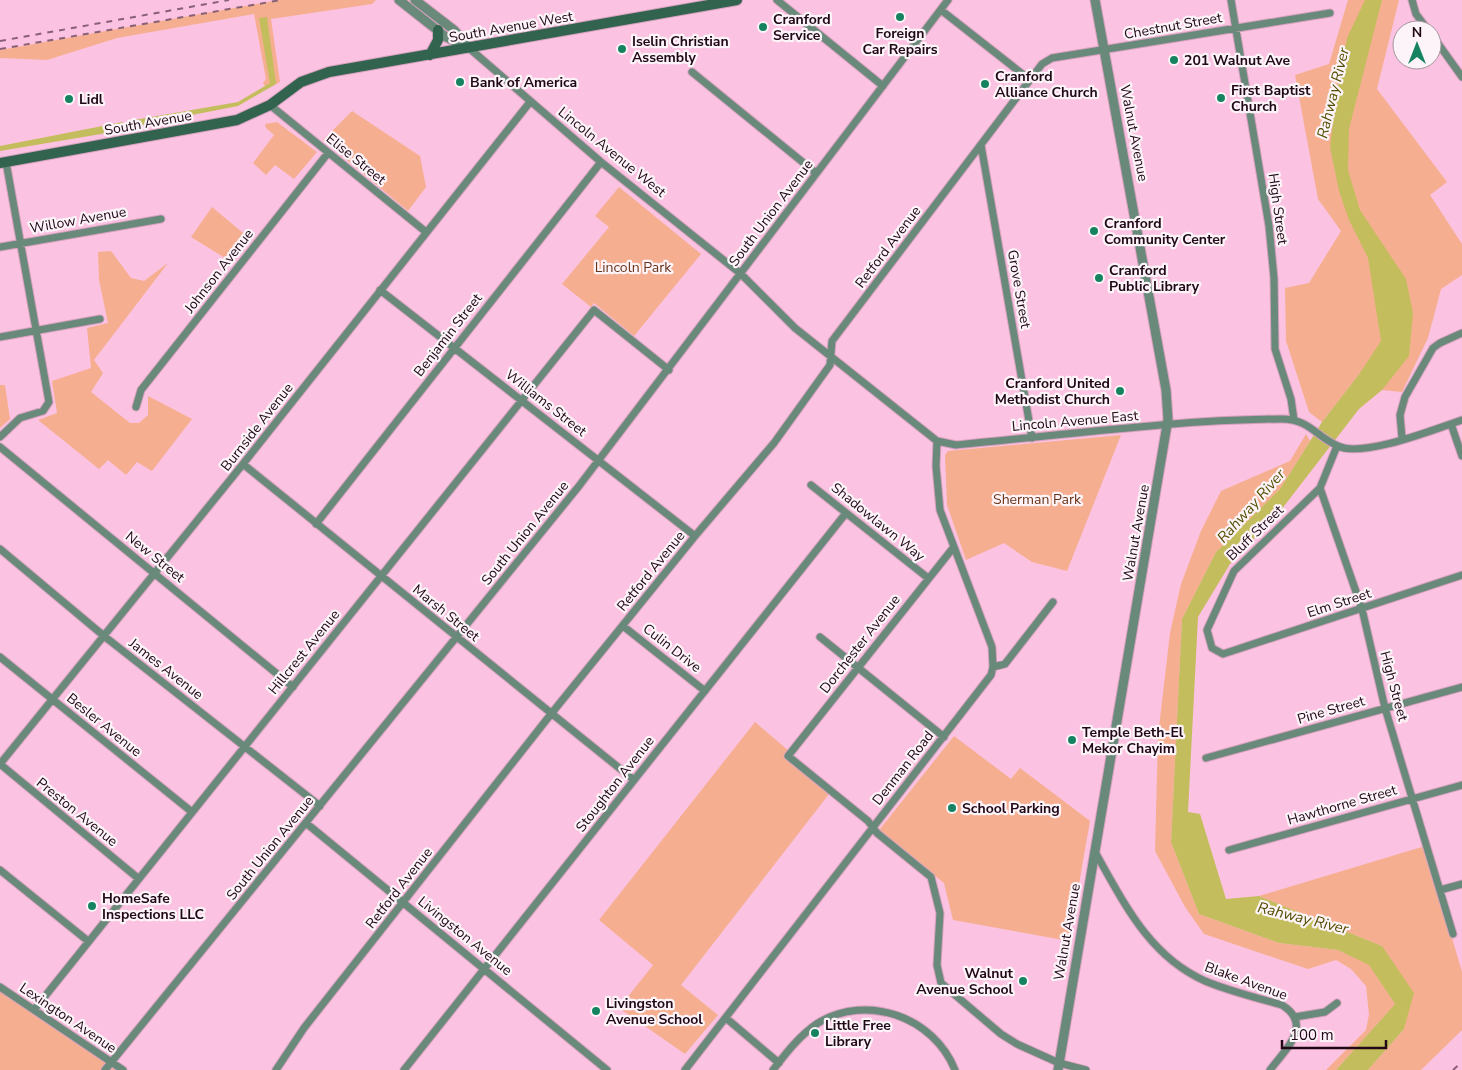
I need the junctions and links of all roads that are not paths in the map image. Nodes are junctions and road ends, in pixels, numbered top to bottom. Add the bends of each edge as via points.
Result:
1 (399, 0) edge
2 (416, 0) edge
3 (737, 0) edge
4 (777, 0) edge
5 (948, 0) edge
6 (1095, 0) edge
7 (1230, 0) edge
8 (1412, 0) edge
9 (940, 10) junction
10 (1330, 13) dead end
11 (1420, 20) edge
12 (1235, 28) junction
13 (438, 30) junction
14 (469, 48) junction
15 (1442, 49) edge
16 (1105, 51) junction
17 (430, 55) junction
18 (692, 72) dead end
19 (1462, 77) edge
20 (1030, 80) junction
21 (883, 86) junction
22 (293, 88) joint
23 (530, 102) junction
24 (270, 105) junction
25 (980, 145) junction
26 (328, 153) junction
27 (601, 162) junction
28 (3, 163) edge
29 (816, 174) junction
30 (161, 219) dead end
31 (426, 232) junction
32 (21, 242) junction
33 (0, 246) edge
34 (741, 274) junction
35 (380, 290) junction
36 (100, 319) dead end
37 (36, 330) junction
38 (1462, 333) edge
39 (0, 337) edge
40 (454, 347) junction
41 (830, 356) junction
42 (668, 370) junction
43 (524, 400) junction
44 (136, 407) dead end
45 (1294, 420) junction
46 (1462, 420) edge
47 (1451, 424) junction
48 (1168, 425) junction
49 (0, 437) edge
50 (1032, 438) junction
51 (1402, 438) junction
52 (937, 441) junction
53 (1336, 445) junction
54 (0, 447) edge
55 (1462, 456) edge
56 (598, 460) junction
57 (243, 464) junction
58 (811, 485) dead end
59 (1320, 488) junction
60 (846, 513) junction
61 (316, 524) junction
62 (695, 536) junction
63 (953, 548) junction
64 (0, 550) edge
65 (155, 573) junction
66 (1462, 574) edge
67 (381, 577) junction
68 (928, 578) junction
69 (1052, 602) dead end
70 (1362, 609) junction
71 (623, 626) junction
72 (104, 636) junction
73 (820, 637) dead end
74 (456, 638) junction
75 (1223, 654) joint
76 (0, 657) edge
77 (994, 667) junction
78 (857, 668) junction
79 (293, 687) junction
80 (1462, 687) edge
81 (705, 690) junction
82 (52, 700) junction
83 (1385, 708) junction
84 (551, 714) junction
85 (944, 737) junction
86 (245, 746) junction
87 (1206, 758) dead end
88 (0, 764) edge
89 (634, 780) junction
90 (1462, 785) edge
91 (1414, 798) junction
92 (320, 806) junction
93 (192, 812) junction
94 (306, 823) junction
95 (873, 827) junction
96 (1229, 850) dead end
97 (1095, 852) junction
98 (0, 870) edge
99 (139, 879) junction
100 (1462, 884) edge
101 (1440, 890) junction
102 (404, 903) junction
103 (1453, 934) dead end
104 (88, 941) junction
105 (486, 968) junction
106 (0, 987) edge
107 (1338, 1003) dead end
108 (34, 1010) junction
109 (1295, 1017) junction
110 (726, 1018) junction
111 (111, 1062) junction
112 (779, 1063) junction
113 (1058, 1066) edge
114 (105, 1070) edge
115 (123, 1070) edge
116 (276, 1070) edge
117 (404, 1070) edge
118 (607, 1070) edge
119 (685, 1070) edge
120 (773, 1070) edge
121 (955, 1070) edge
122 (1086, 1070) edge
123 (1270, 1070) edge

1 - 13 street, Lincoln Avenue West
2 - 14 street, Lincoln Avenue West via 454,30
3 - 14 main road, South Avenue West
4 - 21 street
5 - 9 street, South Union Avenue
6 - 16 street, Walnut Avenue
7 - 12 street, High Street
8 - 11 street
9 - 20 street
9 - 21 street, South Union Avenue
10 - 12 street, Chestnut Street
12 - 16 street, Chestnut Street
12 - 45 street, High Street via 1269,226 1275,349 1291,399
13 - 14 street, Lincoln Avenue West
13 - 17 main road via 438,40
14 - 17 main road, South Avenue West
14 - 23 street, Lincoln Avenue West
15 - 19 street
16 - 20 street, Chestnut Street via 1052,58 1042,64
16 - 48 street, Walnut Avenue via 1166,390
17 - 22 main road, South Avenue West via 329,72 311,77
18 - 29 street
20 - 25 street, Retford Avenue
21 - 29 street, South Union Avenue
22 - 24 main road, South Avenue
23 - 27 street, Lincoln Avenue West
23 - 31 street, Burnside Avenue
24 - 26 street, Elise Street
24 - 28 main road, South Avenue via 237,120
25 - 41 street, Retford Avenue via 832,341
25 - 50 street, Grove Street
26 - 31 street, Elise Street
26 - 44 street, Johnson Avenue via 141,390
27 - 34 street, Lincoln Avenue West
27 - 40 street, Benjamin Street
28 - 32 street
29 - 34 street, South Union Avenue
30 - 32 street, Willow Avenue
31 - 35 street, Burnside Avenue
32 - 33 street, Willow Avenue
32 - 37 street
34 - 41 street via 795,328
34 - 42 street, South Union Avenue
35 - 40 street, Williams Street
35 - 57 street, Burnside Avenue
36 - 37 street
37 - 39 street
37 - 49 street via 49,394 48,405 44,411 20,418
38 - 51 street via 1433,348 1405,397 1400,415
40 - 43 street, Williams Street
40 - 61 street, Benjamin Street
41 - 52 street
41 - 62 street, Retford Avenue via 830,364 774,443
42 - 43 street, Hillcrest Avenue via 594,310
42 - 56 street, South Union Avenue
43 - 56 street, Williams Street
43 - 67 street, Hillcrest Avenue
45 - 48 street, Lincoln Avenue East
45 - 53 street, Lincoln Avenue East via 1313,428
46 - 47 street, Lincoln Avenue East
47 - 51 street, Lincoln Avenue East
47 - 55 street
48 - 50 street, Lincoln Avenue East
48 - 97 street, Walnut Avenue
50 - 52 street, Lincoln Avenue East via 956,445
51 - 53 street, Lincoln Avenue East via 1360,450
52 - 63 street via 937,491
53 - 59 street
54 - 65 street, New Street
56 - 62 street, Williams Street
56 - 74 street, South Union Avenue
57 - 61 street, Marsh Street
57 - 65 street, Burnside Avenue
58 - 60 street, Shadowlawn Way
59 - 70 street, High Street
59 - 75 street, Bluff Street via 1234,571 1207,630 1212,648
60 - 68 street, Shadowlawn Way
60 - 81 street, Stoughton Avenue
61 - 67 street, Marsh Street
62 - 71 street, Retford Avenue
63 - 68 street, Dorchester Avenue
63 - 77 street via 992,648
64 - 72 street, James Avenue
65 - 72 street, Burnside Avenue
65 - 79 street, New Street
66 - 70 street, Elm Street
67 - 74 street, Marsh Street
67 - 79 street, Hillcrest Avenue
68 - 78 street, Dorchester Avenue
69 - 77 street via 1005,664
70 - 75 street, Elm Street
70 - 83 street, High Street
71 - 81 street, Culin Drive
71 - 84 street, Retford Avenue
72 - 82 street, Burnside Avenue
72 - 86 street, James Avenue
73 - 78 street
74 - 84 street, Marsh Street
74 - 92 street, South Union Avenue
76 - 82 street, Besler Avenue
77 - 85 street, Denman Road via 988,682
78 - 85 street
78 - 95 street, Dorchester Avenue via 788,756
79 - 86 street, Hillcrest Avenue
80 - 83 street, Pine Street
81 - 89 street, Stoughton Avenue
82 - 88 street, Burnside Avenue
82 - 93 street, Besler Avenue
83 - 87 street, Pine Street
83 - 91 street, High Street
84 - 89 street, Marsh Street
84 - 102 street, Retford Avenue
85 - 95 street, Denman Road
86 - 92 street, James Avenue
86 - 93 street, Hillcrest Avenue
88 - 99 street, Preston Avenue
89 - 105 street, Stoughton Avenue
90 - 91 street, Hawthorne Street
91 - 96 street, Hawthorne Street
91 - 101 street, High Street
92 - 94 street, South Union Avenue
93 - 99 street, Hillcrest Avenue
94 - 102 street, Livingston Avenue
94 - 111 street, South Union Avenue
95 - 110 street, Denman Road
95 - 113 street via 931,877 940,913 937,965 941,983 1001,1034
97 - 109 street, Blake Avenue via 1138,925 1171,960 1207,982 1282,1005
97 - 113 street, Walnut Avenue
98 - 104 street
99 - 104 street, Hillcrest Avenue
100 - 101 street
101 - 103 street, High Street
102 - 105 street, Livingston Avenue
102 - 116 street, Retford Avenue via 304,1028
104 - 108 street, Hillcrest Avenue
105 - 117 street, Stoughton Avenue
105 - 118 street, Livingston Avenue
106 - 108 street, Lexington Avenue
107 - 109 street via 1325,1012
108 - 111 street, Lexington Avenue
109 - 123 street, Blake Avenue via 1295,1037
110 - 112 street
110 - 119 street, Denman Road
111 - 114 street, South Union Avenue
111 - 115 street, Lexington Avenue
112 - 120 street
112 - 121 street via 804,1034 819,1023 846,1012 874,1010 899,1015 925,1029 945,1050
113 - 122 street

